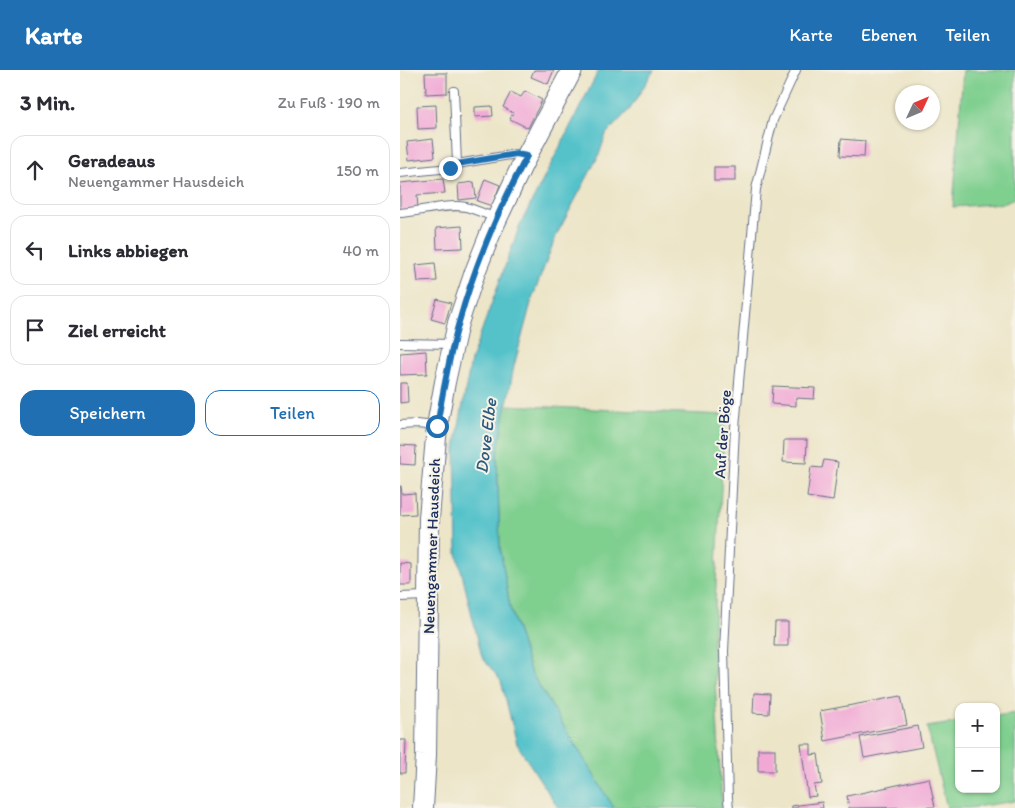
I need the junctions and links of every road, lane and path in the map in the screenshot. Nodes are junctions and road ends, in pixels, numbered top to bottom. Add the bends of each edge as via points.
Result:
1 (572, 70) edge
2 (796, 70) edge
3 (454, 91) dead end
4 (527, 156) junction
5 (457, 164) junction
6 (400, 173) edge
7 (400, 213) edge
8 (497, 218) junction
9 (400, 343) edge
10 (454, 344) junction
11 (400, 425) edge
12 (437, 426) junction
13 (428, 596) junction
14 (400, 598) edge
15 (422, 808) edge
16 (729, 808) edge

1 - 4 street, Neuengammer Hausdeich
2 - 16 lane, Auf der Böge via 773,120 756,189 735,428 724,651
3 - 5 lane
4 - 5 lane via 516,154
4 - 8 street, Neuengammer Hausdeich
5 - 6 lane via 450,168
7 - 8 lane via 460,207
8 - 10 street, Neuengammer Hausdeich via 475,272
9 - 10 lane
10 - 12 street, Neuengammer Hausdeich
11 - 12 lane
12 - 13 street, Neuengammer Hausdeich via 429,518
13 - 14 lane
13 - 15 street, Neuengammer Hausdeich

